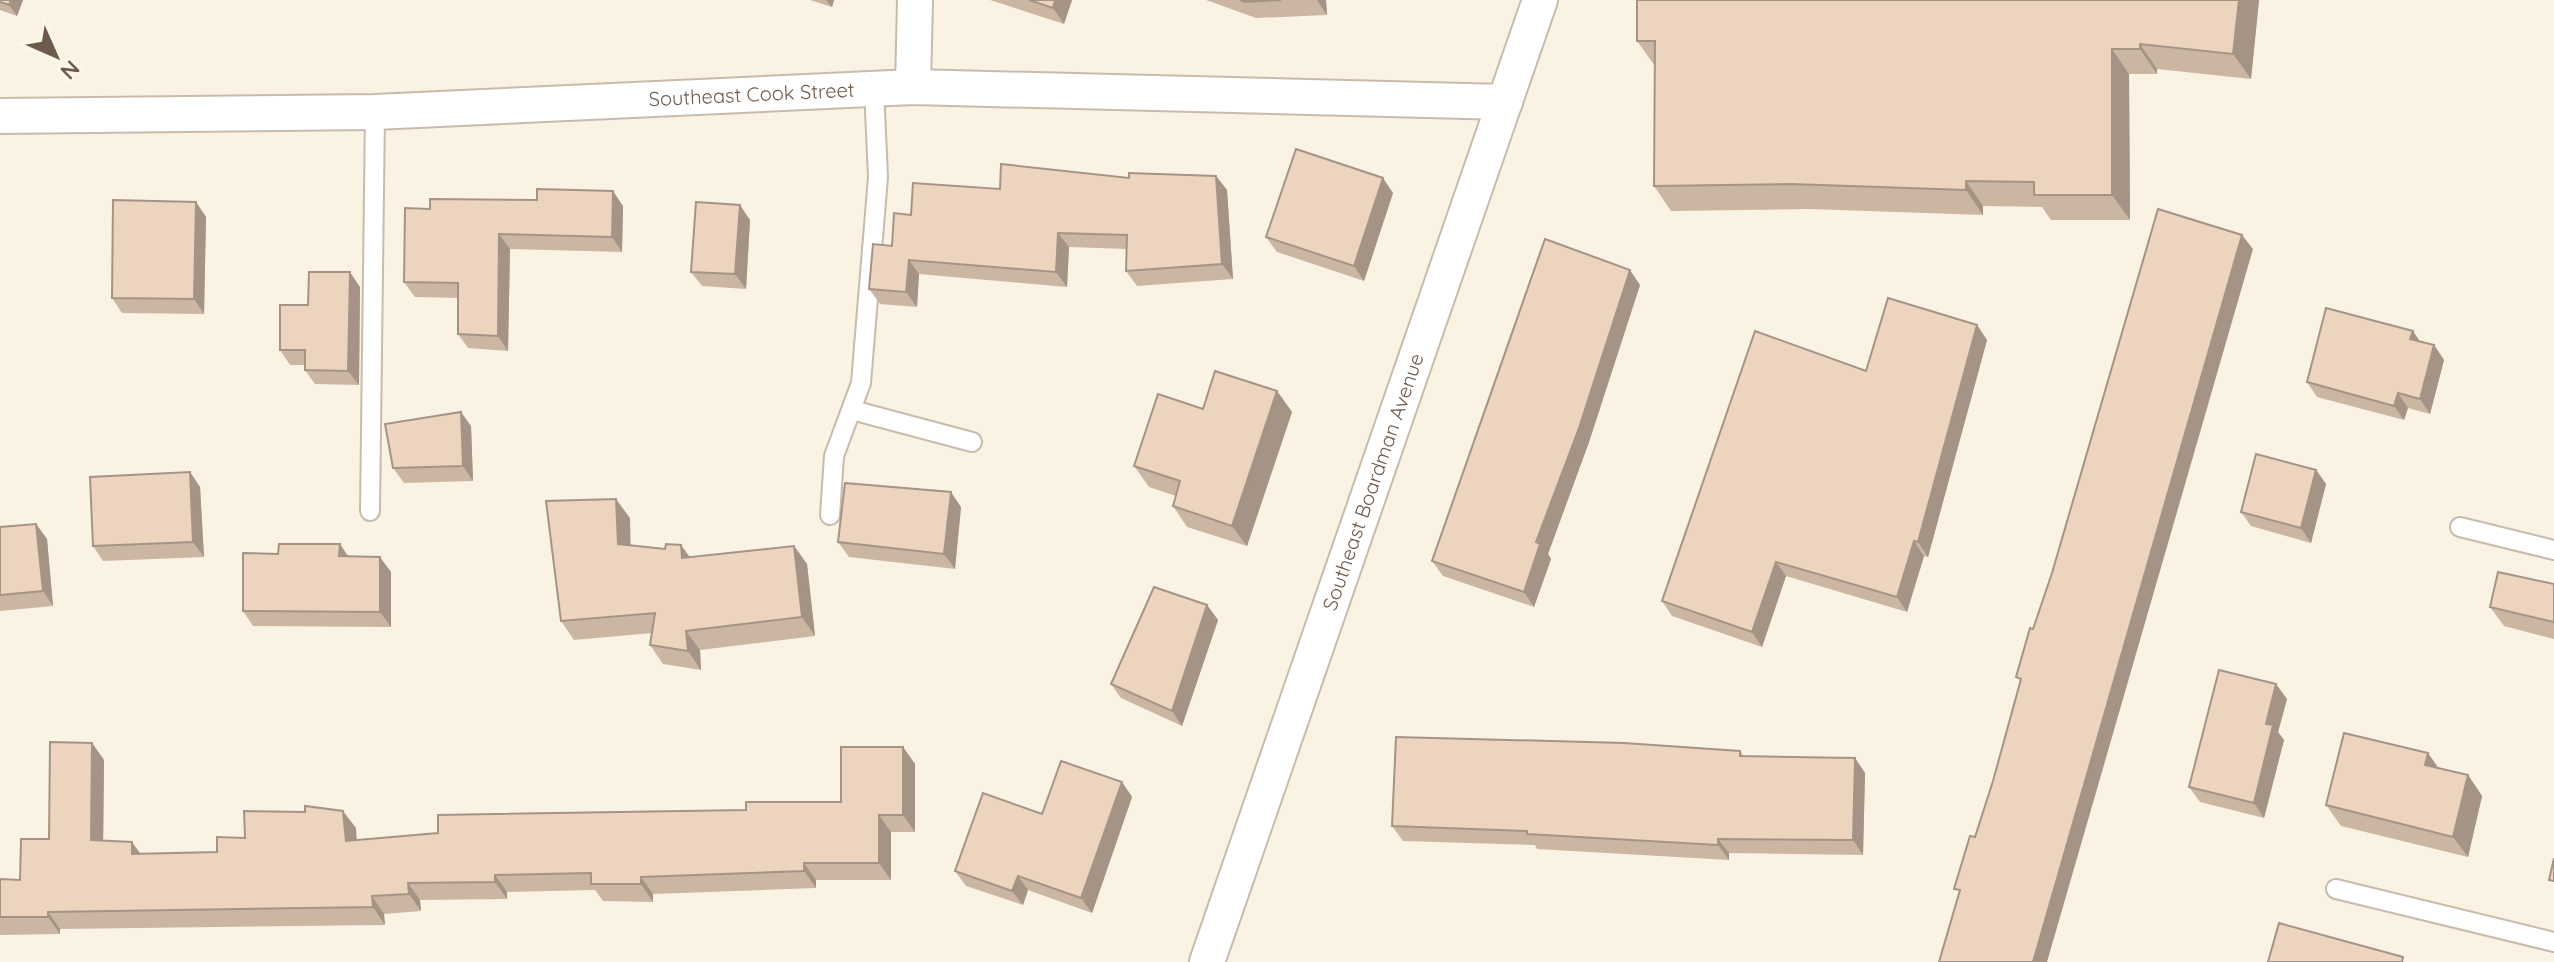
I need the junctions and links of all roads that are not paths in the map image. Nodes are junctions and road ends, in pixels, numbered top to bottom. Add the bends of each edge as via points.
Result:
1 (915, 0) edge
2 (1540, 0) edge
3 (913, 87) junction
4 (874, 88) junction
5 (1505, 102) junction
6 (375, 112) junction
7 (0, 116) edge
8 (852, 410) junction
9 (972, 442) dead end
10 (370, 511) dead end
11 (830, 515) dead end
12 (2460, 527) dead end
13 (2554, 550) edge
14 (2336, 889) dead end
15 (2554, 942) edge
16 (1207, 962) edge

1 - 3 street
2 - 5 street, Southeast Boardman Avenue
3 - 4 street, Southeast Cook Street
3 - 5 street, Southeast Cook Street
4 - 6 street, Southeast Cook Street
4 - 8 lane via 878,177 861,383
5 - 16 street, Southeast Boardman Avenue
6 - 7 street, Southeast Cook Street
6 - 10 lane
8 - 9 lane
8 - 11 lane via 834,456
12 - 13 lane
14 - 15 lane

